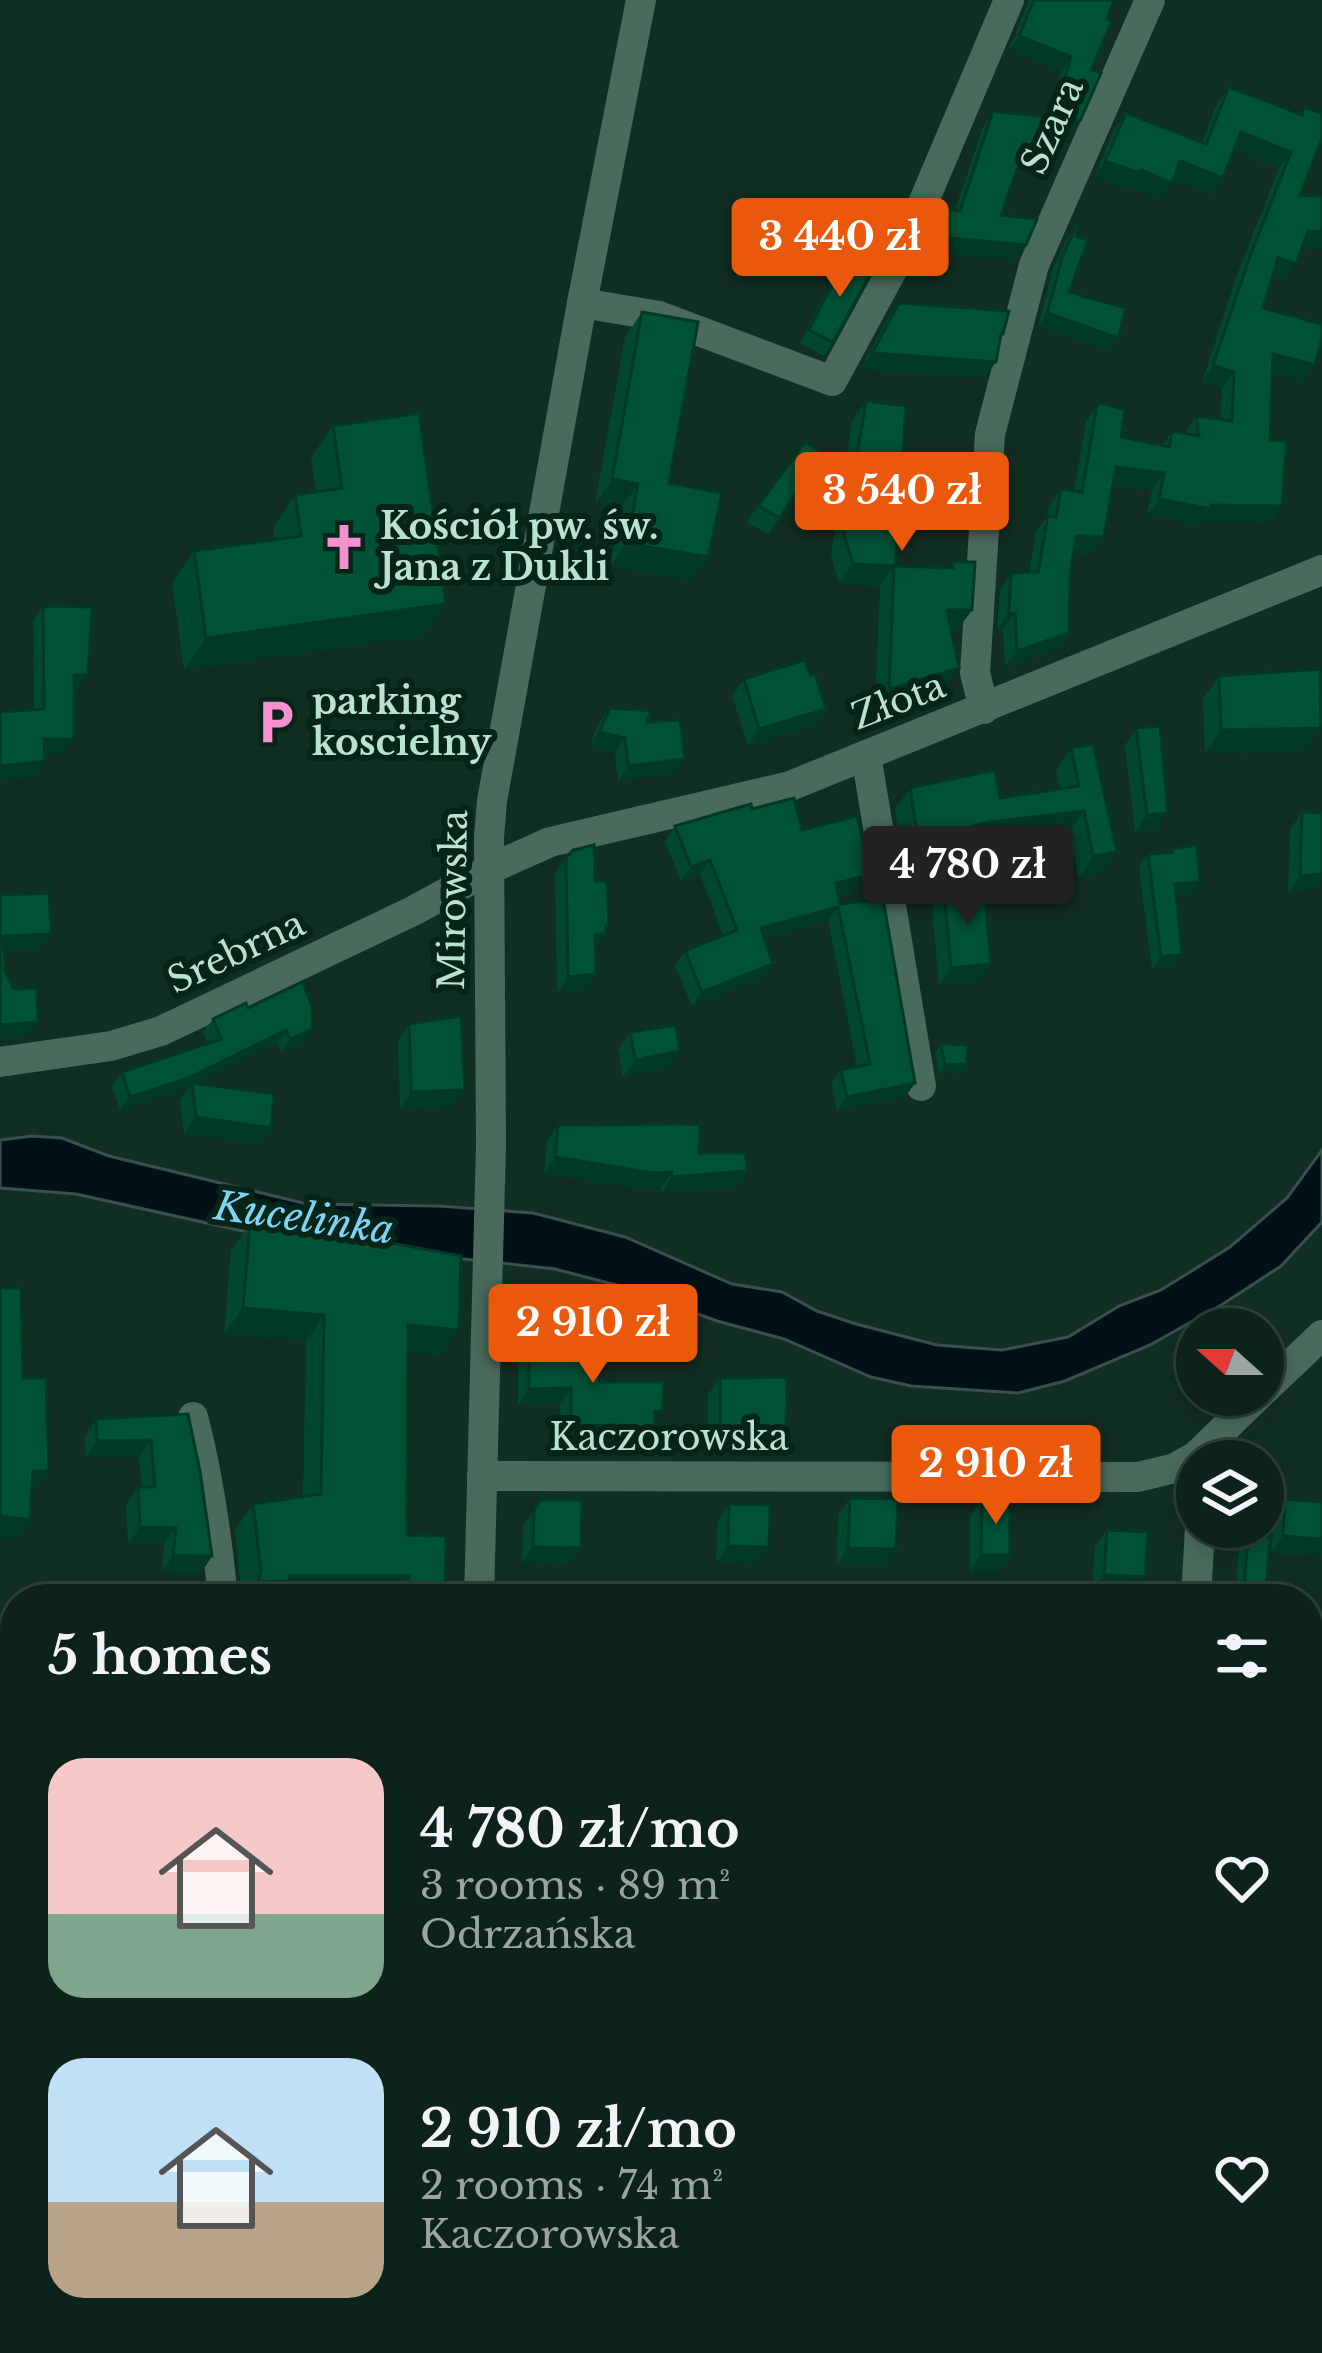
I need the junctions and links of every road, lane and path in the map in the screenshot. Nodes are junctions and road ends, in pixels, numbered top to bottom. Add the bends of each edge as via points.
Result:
1 (641, 0) edge
2 (1010, 0) edge
3 (1150, 0) edge
4 (582, 303) junction
5 (1322, 570) edge
6 (983, 709) junction
7 (866, 755) junction
8 (490, 869) junction
9 (0, 1062) edge
10 (921, 1086) dead end
11 (1322, 1335) edge
12 (1284, 1371) edge
13 (1241, 1416) edge
14 (193, 1417) edge
15 (1219, 1440) edge
16 (1176, 1468) edge
17 (482, 1477) junction
18 (1199, 1548) edge
19 (222, 1584) edge
20 (479, 1584) edge
21 (1197, 1584) edge

1 - 4 street, Mirowska
2 - 4 street via 904,248 832,381 658,316
3 - 6 street, Szara via 1034,265 990,434 975,673
4 - 8 street, Mirowska via 497,762
5 - 6 street, Złota
6 - 7 street, Złota
7 - 8 street, Złota via 790,786 550,842
7 - 10 street
8 - 9 street, Srebrna via 161,1031
8 - 17 street, Mirowska
11 - 12 street, Kaczorowska
13 - 15 street, Kaczorowska
14 - 19 street
16 - 17 street, Kaczorowska via 1138,1477
17 - 20 street, Mirowska
18 - 21 street

